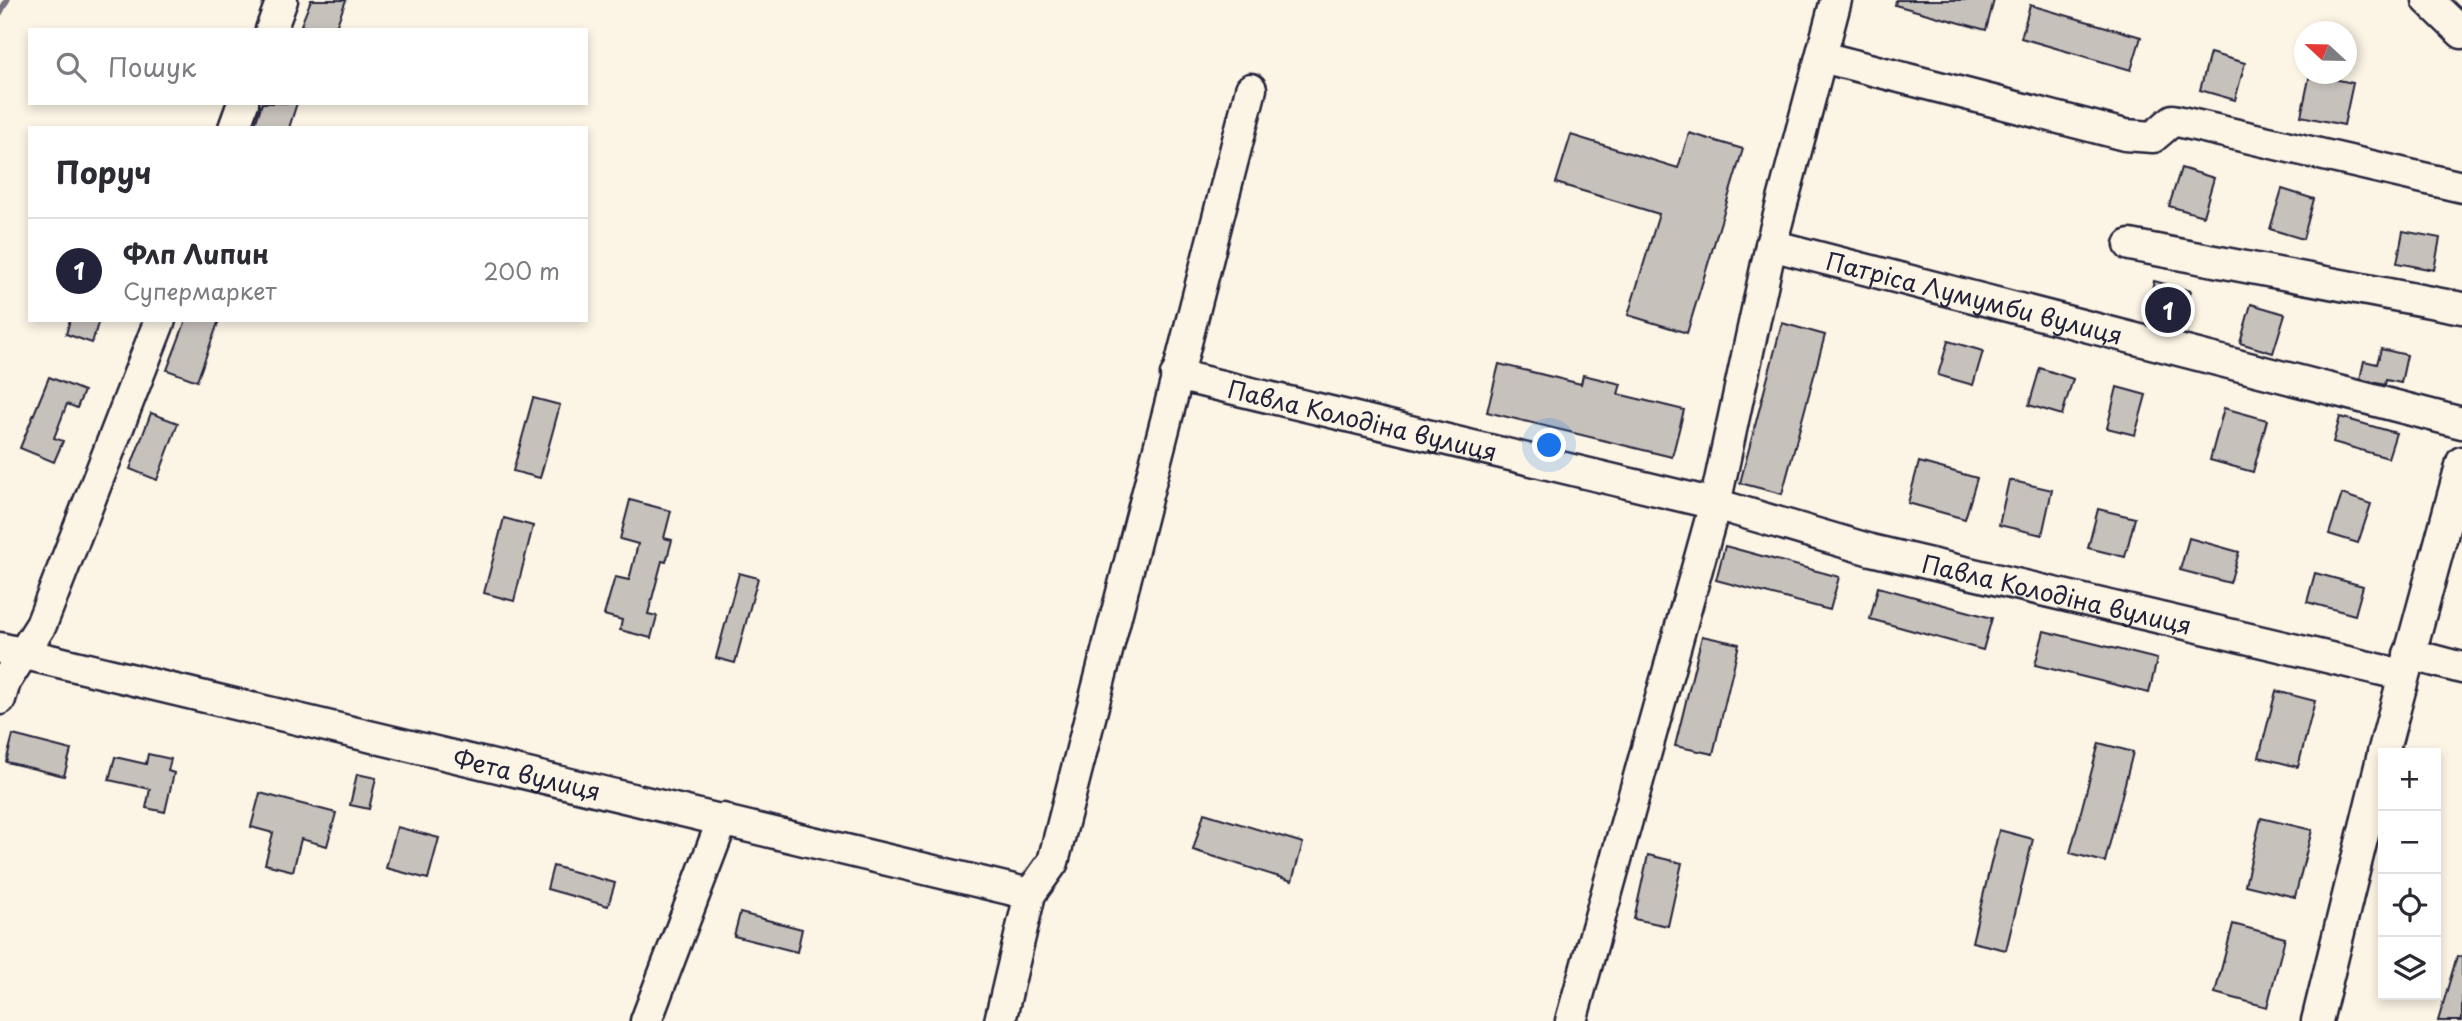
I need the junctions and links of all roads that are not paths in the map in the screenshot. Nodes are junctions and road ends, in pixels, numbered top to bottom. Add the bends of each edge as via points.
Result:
1 (282, 0) edge
2 (1836, 0) edge
3 (2428, 0) edge
4 (272, 28) edge
5 (2462, 33) edge
6 (1822, 57) junction
7 (1251, 89) dead end
8 (242, 105) edge
9 (235, 126) edge
10 (2462, 187) edge
11 (1772, 245) junction
12 (2130, 245) dead end
13 (2462, 308) edge
14 (159, 322) edge
15 (1176, 375) junction
16 (2462, 424) edge
17 (2462, 462) edge
18 (1715, 504) junction
19 (12, 651) edge
20 (2406, 664) junction
21 (2462, 668) edge
22 (0, 699) edge
23 (2384, 748) edge
24 (2378, 773) edge
25 (723, 819) junction
26 (1030, 894) junction
27 (646, 1021) edge
28 (1000, 1021) edge
29 (1571, 1021) edge
30 (2317, 1021) edge

1 - 4 street
2 - 6 street
3 - 5 street
6 - 10 street via 2125,135 2153,137 2173,120
6 - 11 street
7 - 15 street
8 - 9 street
11 - 16 street, Патріса Лумумби вулиця
11 - 18 street
12 - 13 street
14 - 19 street via 41,625
15 - 18 street, Павла Колодіна вулиця
15 - 26 street via 1053,862
17 - 20 street
18 - 20 street, Павла Колодіна вулиця via 1871,550
18 - 29 street
19 - 22 street
19 - 25 street, Фета вулиця
20 - 21 street, Павла Колодіна вулиця
20 - 23 street
24 - 30 street
25 - 26 street, Фета вулиця
25 - 27 street
26 - 28 street

